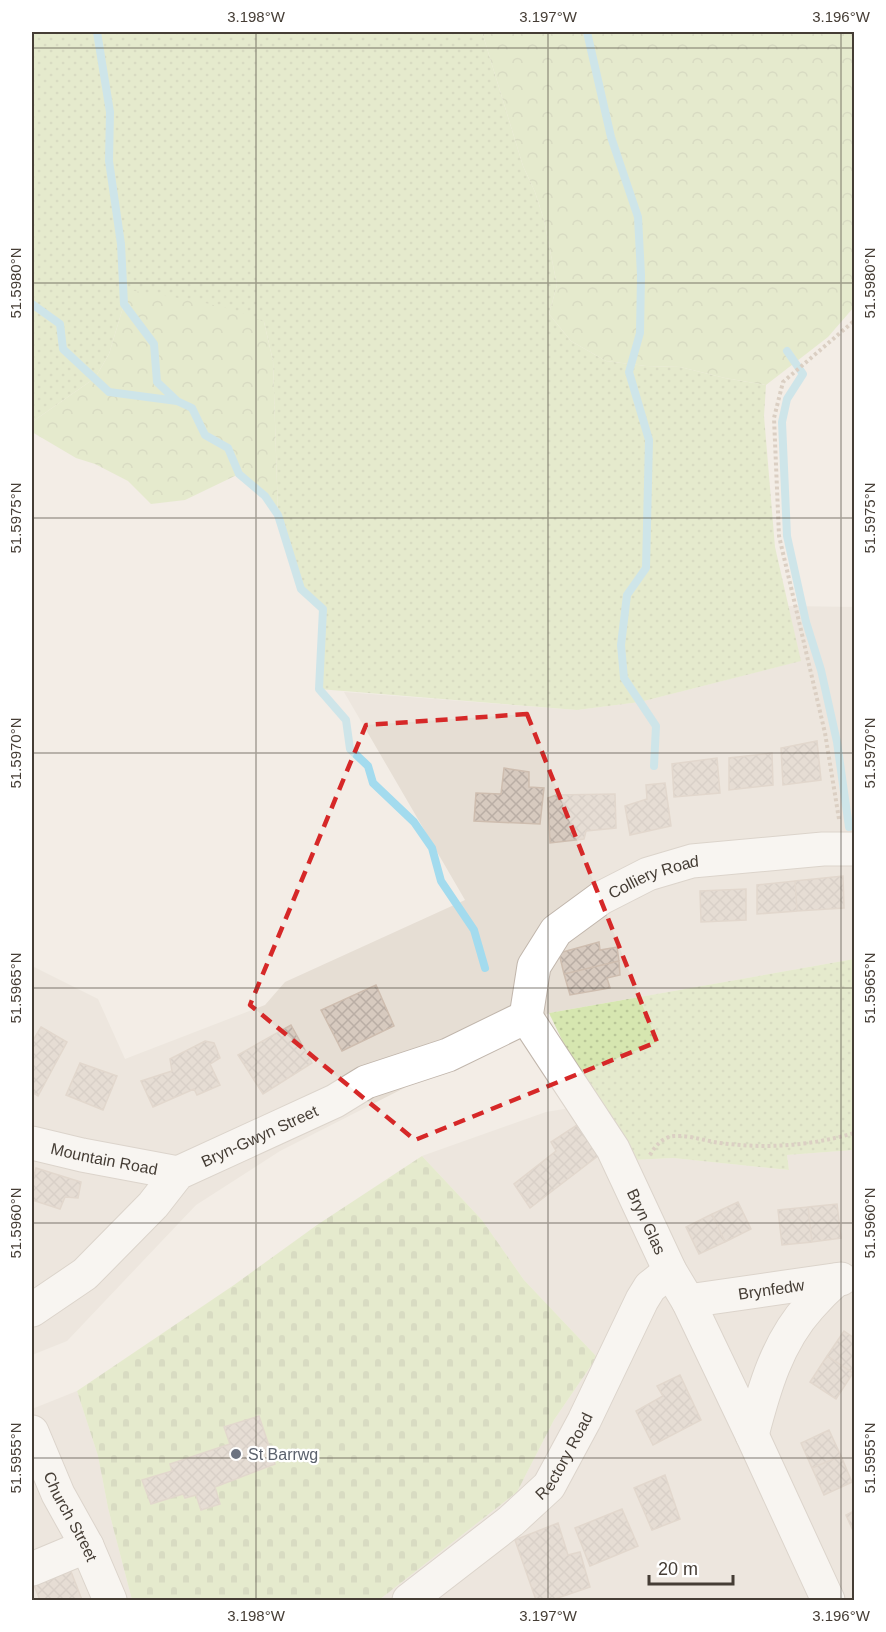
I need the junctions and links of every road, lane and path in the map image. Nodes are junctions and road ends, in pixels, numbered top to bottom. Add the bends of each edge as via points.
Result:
1 (855, 321) edge
2 (849, 849) edge
3 (526, 1017) junction
4 (855, 1133) edge
5 (32, 1143) edge
6 (178, 1173) junction
7 (631, 1188) junction
8 (670, 1271) junction
9 (845, 1278) edge
10 (688, 1301) junction
11 (32, 1310) edge
12 (32, 1432) edge
13 (752, 1435) junction
14 (87, 1546) junction
15 (32, 1569) edge
16 (110, 1600) edge
17 (409, 1600) edge
18 (828, 1600) edge

1 - 2 path via 783,382 774,418 779,536
2 - 3 street, Colliery Road via 692,861 648,873 601,898 556,931 534,966
3 - 6 street, Bryn-Gwyn Street via 448,1055 366,1082 335,1101
3 - 7 street, Bryn Glas via 613,1149
4 - 7 path via 774,1147 674,1136 653,1149
5 - 6 street, Mountain Road
6 - 11 street, Bryn-Gwyn Street via 85,1274
7 - 8 street, Bryn Glas
8 - 10 street, Bryn Glas
8 - 17 street, Rectory Road via 650,1287 642,1300 549,1486 511,1521
9 - 10 street, Brynfedw
9 - 13 street via 808,1307 782,1347 764,1386
10 - 13 street, Bryn Glas
12 - 14 street, Church Street via 58,1494
13 - 18 street, Bryn Glas
14 - 15 street
14 - 16 street, Church Street

